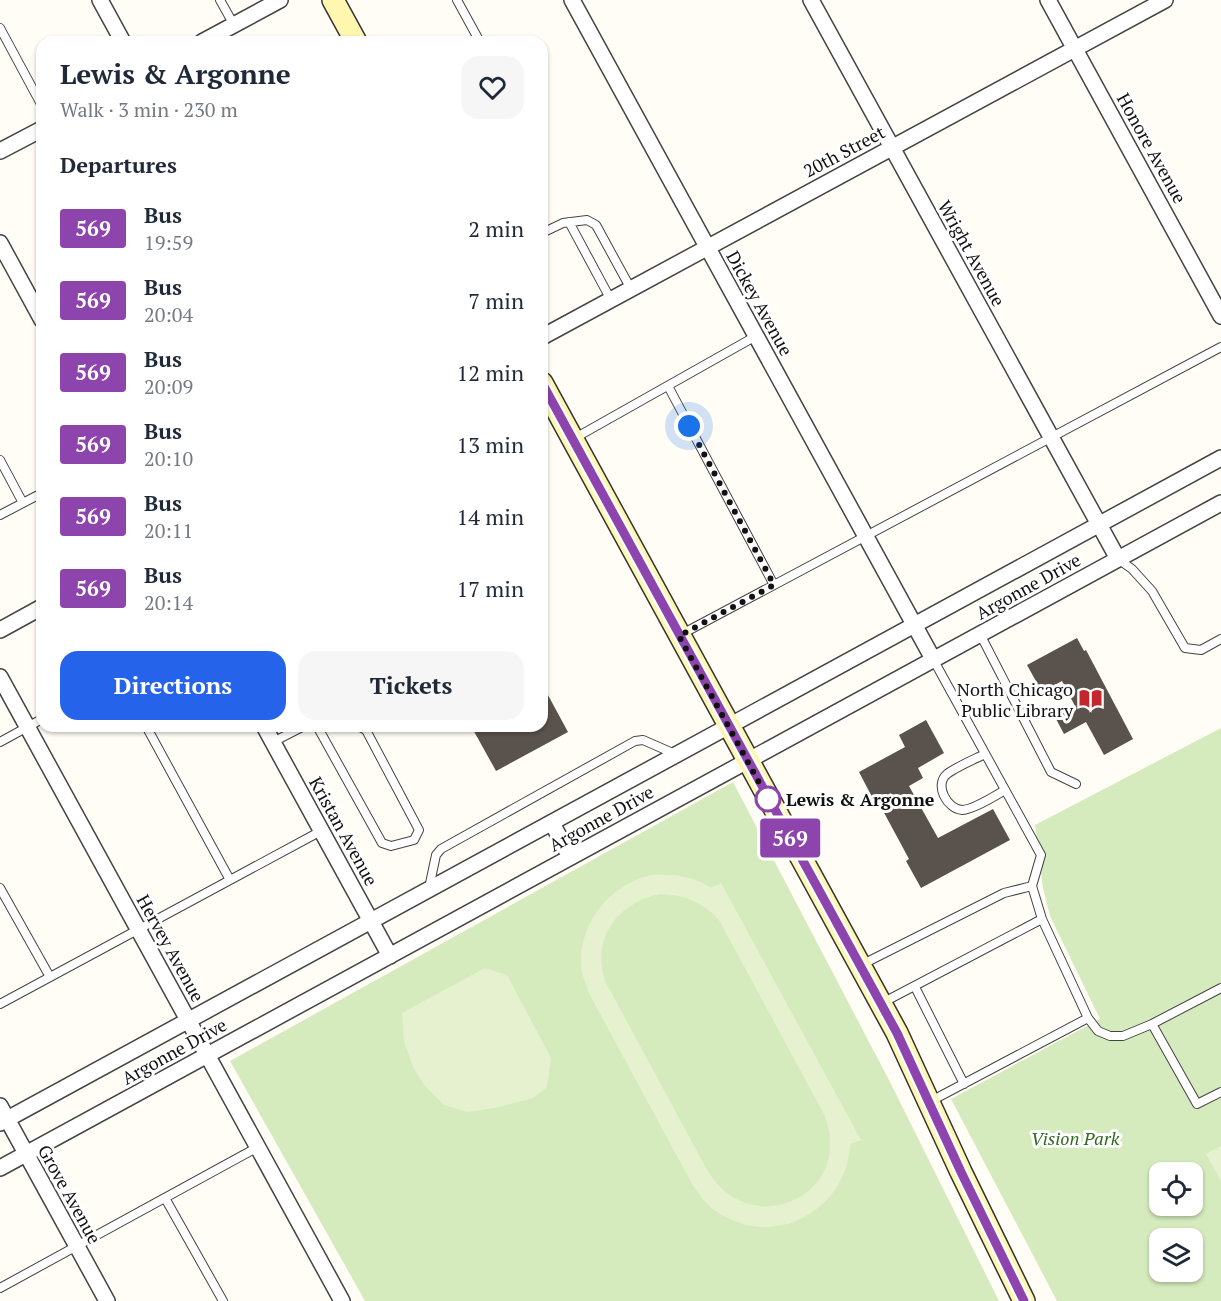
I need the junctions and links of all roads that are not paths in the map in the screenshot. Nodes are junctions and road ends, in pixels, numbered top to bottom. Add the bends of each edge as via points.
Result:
1 (100, 0) edge
2 (220, 0) edge
3 (280, 0) edge
4 (333, 0) edge
5 (457, 0) edge
6 (572, 0) edge
7 (811, 0) edge
8 (1048, 0) edge
9 (1165, 0) edge
10 (234, 25) junction
11 (0, 28) edge
12 (120, 36) edge
13 (213, 36) edge
14 (353, 36) edge
15 (477, 36) edge
16 (1075, 49) junction
17 (36, 95) edge
18 (36, 132) edge
19 (892, 148) junction
20 (0, 151) edge
21 (569, 222) junction
22 (548, 230) edge
23 (0, 243) edge
24 (708, 247) junction
25 (631, 289) junction
26 (610, 300) junction
27 (36, 309) edge
28 (1221, 315) edge
29 (548, 334) edge
30 (756, 336) junction
31 (1221, 347) edge
32 (668, 386) junction
33 (548, 394) edge
34 (1051, 437) junction
35 (572, 440) junction
36 (1221, 458) edge
37 (0, 460) edge
38 (36, 495) edge
39 (23, 502) junction
40 (1221, 503) edge
41 (0, 515) edge
42 (1099, 525) junction
43 (866, 536) junction
44 (1118, 559) junction
45 (774, 585) junction
46 (36, 610) edge
47 (914, 625) junction
48 (0, 630) edge
49 (980, 634) junction
50 (679, 636) junction
51 (1221, 639) edge
52 (933, 660) junction
53 (0, 677) edge
54 (36, 723) edge
55 (728, 726) junction
56 (28, 727) junction
57 (149, 732) edge
58 (267, 732) edge
59 (292, 732) edge
60 (320, 732) edge
61 (367, 732) edge
62 (0, 742) edge
63 (273, 742) junction
64 (985, 754) junction
65 (676, 755) junction
66 (747, 761) junction
67 (1076, 784) dead end
68 (1005, 790) junction
69 (552, 823) junction
70 (321, 831) junction
71 (570, 857) junction
72 (230, 880) junction
73 (1032, 886) junction
74 (0, 888) edge
75 (429, 890) junction
76 (1042, 919) junction
77 (371, 921) junction
78 (138, 929) junction
79 (390, 956) junction
80 (860, 965) junction
81 (50, 977) junction
82 (915, 987) junction
83 (1221, 988) edge
84 (0, 1004) edge
85 (881, 1004) junction
86 (1088, 1018) junction
87 (188, 1020) junction
88 (1152, 1024) junction
89 (207, 1055) junction
90 (964, 1084) junction
91 (1221, 1092) edge
92 (928, 1102) junction
93 (2, 1116) edge
94 (258, 1147) junction
95 (26, 1154) junction
96 (0, 1168) edge
97 (165, 1198) junction
98 (76, 1246) junction
99 (0, 1288) edge
100 (107, 1301) edge
101 (223, 1301) edge
102 (342, 1301) edge
103 (1024, 1301) edge

1 - 12 street
2 - 10 lane
3 - 10 street
4 - 14 main road
5 - 15 lane
6 - 24 street, Dickey Avenue
7 - 19 street, Wright Avenue
8 - 16 street, Honore Avenue
9 - 16 street, 20th Street
10 - 13 street
11 - 17 lane
16 - 19 street, 20th Street
16 - 28 street, Honore Avenue
18 - 20 street
19 - 24 street, 20th Street
19 - 34 street, Wright Avenue
21 - 22 lane
21 - 25 lane via 588,220 596,225
21 - 26 lane
23 - 27 street
24 - 25 street, 20th Street
24 - 30 street, Dickey Avenue
25 - 26 street, 20th Street
26 - 29 street, 20th Street
30 - 32 lane
30 - 43 street, Dickey Avenue
31 - 34 lane
32 - 35 lane
32 - 45 lane
33 - 35 main road
34 - 42 street, Wright Avenue
34 - 43 lane
35 - 50 main road
36 - 42 street, Argonne Drive
37 - 39 lane
38 - 39 lane
39 - 41 lane
40 - 44 street, Argonne Drive
42 - 44 street, Wright Avenue
42 - 47 street, Argonne Drive
43 - 45 lane
43 - 47 street, Dickey Avenue
44 - 49 street, Argonne Drive
44 - 51 lane via 1152,591 1185,648 1201,650
45 - 50 lane
46 - 48 street
47 - 52 street, Dickey Avenue
47 - 55 street, Argonne Drive
49 - 52 street, Argonne Drive
49 - 67 lane via 1052,772
50 - 55 main road
52 - 64 lane
52 - 66 street, Argonne Drive
53 - 56 street, Hervey Avenue
54 - 56 lane
55 - 65 street, Argonne Drive
55 - 66 main road
56 - 62 lane
56 - 78 street, Hervey Avenue
57 - 72 lane
58 - 63 street, Kristan Avenue
59 - 63 lane
60 - 61 lane via 382,843 392,846 414,840 419,830
63 - 70 street, Kristan Avenue
64 - 68 lane
64 - 68 lane via 947,774 942,780 944,798 960,810 969,809
65 - 69 street, Argonne Drive
65 - 75 lane via 635,741 441,849 436,855
66 - 71 street, Argonne Drive
66 - 80 main road
68 - 73 lane via 1041,855
69 - 71 street
69 - 75 street, Argonne Drive
70 - 72 lane
70 - 77 street, Kristan Avenue
71 - 79 street, Argonne Drive
72 - 78 lane
73 - 76 lane
73 - 80 lane via 1004,893
74 - 81 lane
75 - 77 street, Argonne Drive
76 - 82 lane
76 - 86 lane
77 - 79 street, Kristan Avenue
77 - 87 street, Argonne Drive
78 - 81 lane
78 - 87 street, Hervey Avenue
79 - 89 street, Argonne Drive
80 - 85 main road
81 - 84 lane
82 - 85 lane
82 - 90 lane
83 - 88 lane
85 - 92 main road
86 - 88 lane via 1098,1031 1110,1036 1123,1036
86 - 90 lane
87 - 89 street, Hervey Avenue
87 - 93 street, Argonne Drive
88 - 91 lane via 1197,1104
89 - 94 street, Hervey Avenue
89 - 95 street, Argonne Drive
90 - 92 lane
92 - 103 main road
93 - 95 street, Grove Avenue
94 - 97 lane
94 - 102 street, Hervey Avenue
95 - 96 street, Argonne Drive
95 - 98 street, Grove Avenue
97 - 98 lane
97 - 101 lane
98 - 99 lane
98 - 100 street, Grove Avenue

